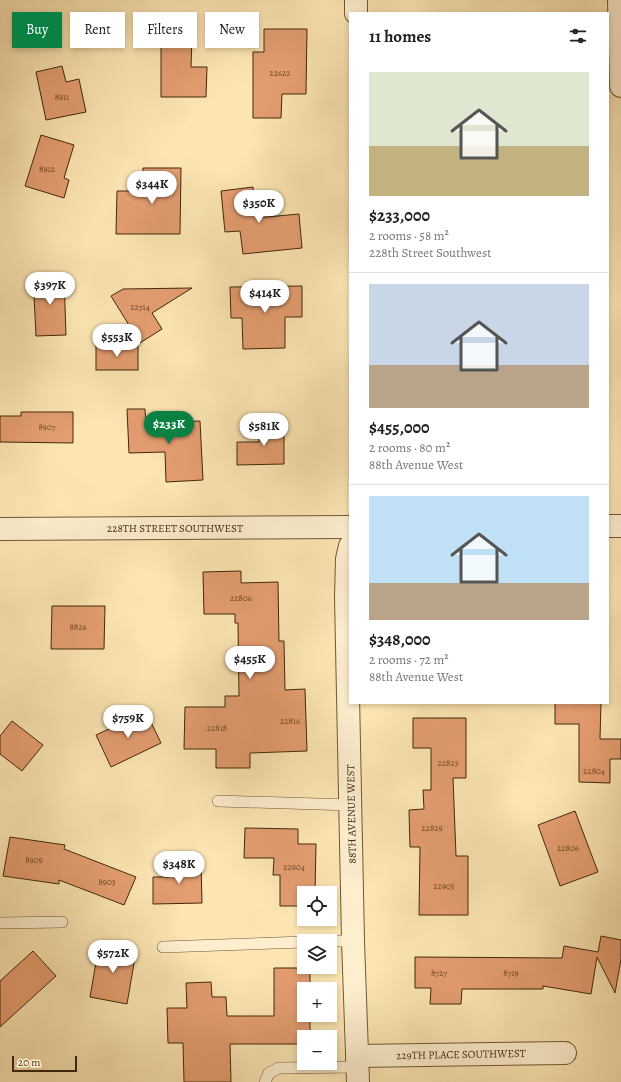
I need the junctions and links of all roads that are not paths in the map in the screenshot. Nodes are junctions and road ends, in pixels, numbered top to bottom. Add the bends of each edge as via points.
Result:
1 (356, 0) edge
2 (619, 0) edge
3 (356, 12) edge
4 (621, 86) edge
5 (349, 526) edge
6 (609, 526) edge
7 (621, 526) edge
8 (0, 529) edge
9 (349, 550) edge
10 (218, 802) dead end
11 (351, 805) junction
12 (62, 922) dead end
13 (0, 923) edge
14 (337, 941) edge
15 (353, 941) junction
16 (297, 942) edge
17 (163, 948) dead end
18 (565, 1053) dead end
19 (357, 1068) edge
20 (264, 1082) edge

1 - 3 street
2 - 4 street
5 - 8 street, 228TH STREET SOUTHWEST
6 - 7 street
9 - 11 street, 88TH AVENUE WEST via 346,597
10 - 11 lane
11 - 15 street, 88TH AVENUE WEST
12 - 13 lane
14 - 15 lane
15 - 19 street, 88TH AVENUE WEST
16 - 17 lane
18 - 19 street, 229TH PLACE SOUTHWEST
19 - 20 lane via 279,1068 269,1073

